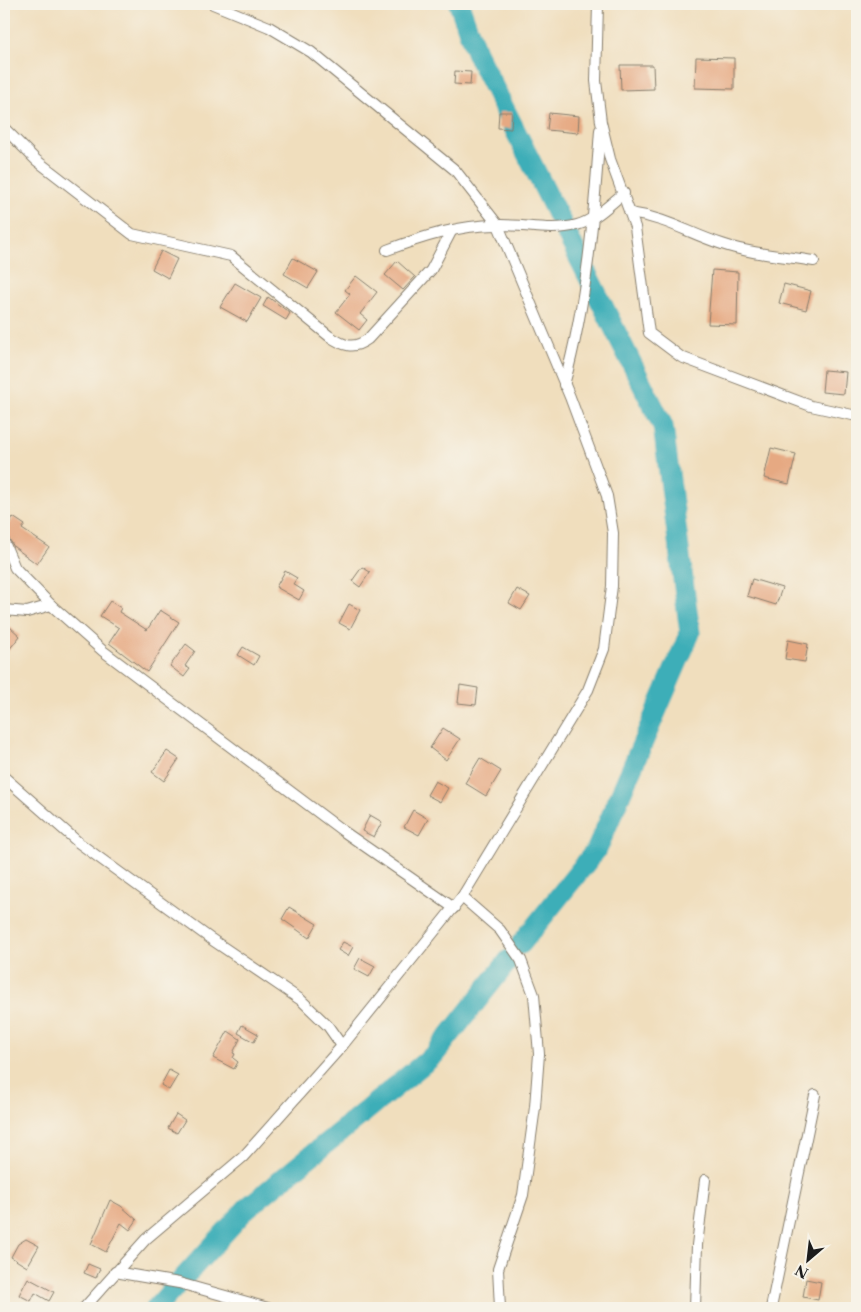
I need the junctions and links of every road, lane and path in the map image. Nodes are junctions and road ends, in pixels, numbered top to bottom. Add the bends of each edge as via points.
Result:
1 (213, 4) edge
2 (598, 4) edge
3 (601, 122) junction
4 (4, 128) edge
5 (624, 193) junction
6 (630, 213) junction
7 (594, 217) junction
8 (498, 224) junction
9 (452, 230) junction
10 (387, 250) dead end
11 (814, 261) dead end
12 (564, 385) junction
13 (857, 416) edge
14 (4, 542) edge
15 (51, 605) junction
16 (4, 610) edge
17 (4, 777) edge
18 (462, 897) junction
19 (454, 908) junction
20 (342, 1046) junction
21 (815, 1095) dead end
22 (704, 1180) dead end
23 (115, 1272) junction
24 (84, 1308) edge
25 (268, 1308) edge
26 (500, 1308) edge
27 (695, 1308) edge
28 (771, 1308) edge

1 - 8 street via 269,28 318,58 455,170
2 - 3 street via 596,81
3 - 5 street via 610,159
3 - 7 street
4 - 9 street via 36,160 132,234 231,256 329,336 350,347 359,346 368,339 419,285 431,270
5 - 6 street
5 - 7 street
6 - 11 street via 662,218 724,245
6 - 13 street via 649,334 680,357 811,406
7 - 8 street via 559,227
7 - 12 street via 577,336
8 - 9 street
8 - 12 street
9 - 10 street via 420,237
12 - 18 street via 607,496 613,533 612,586 604,649 588,690
14 - 15 street via 15,568
15 - 16 street via 27,612
15 - 19 street via 103,651 343,831
17 - 20 street via 80,843 301,1000 328,1026
18 - 19 street
18 - 26 street via 500,930 520,960 534,995 538,1077 523,1195 498,1269
19 - 20 street
20 - 23 street via 243,1157 146,1238
21 - 28 street
22 - 27 street
23 - 24 street
23 - 25 street via 179,1283

